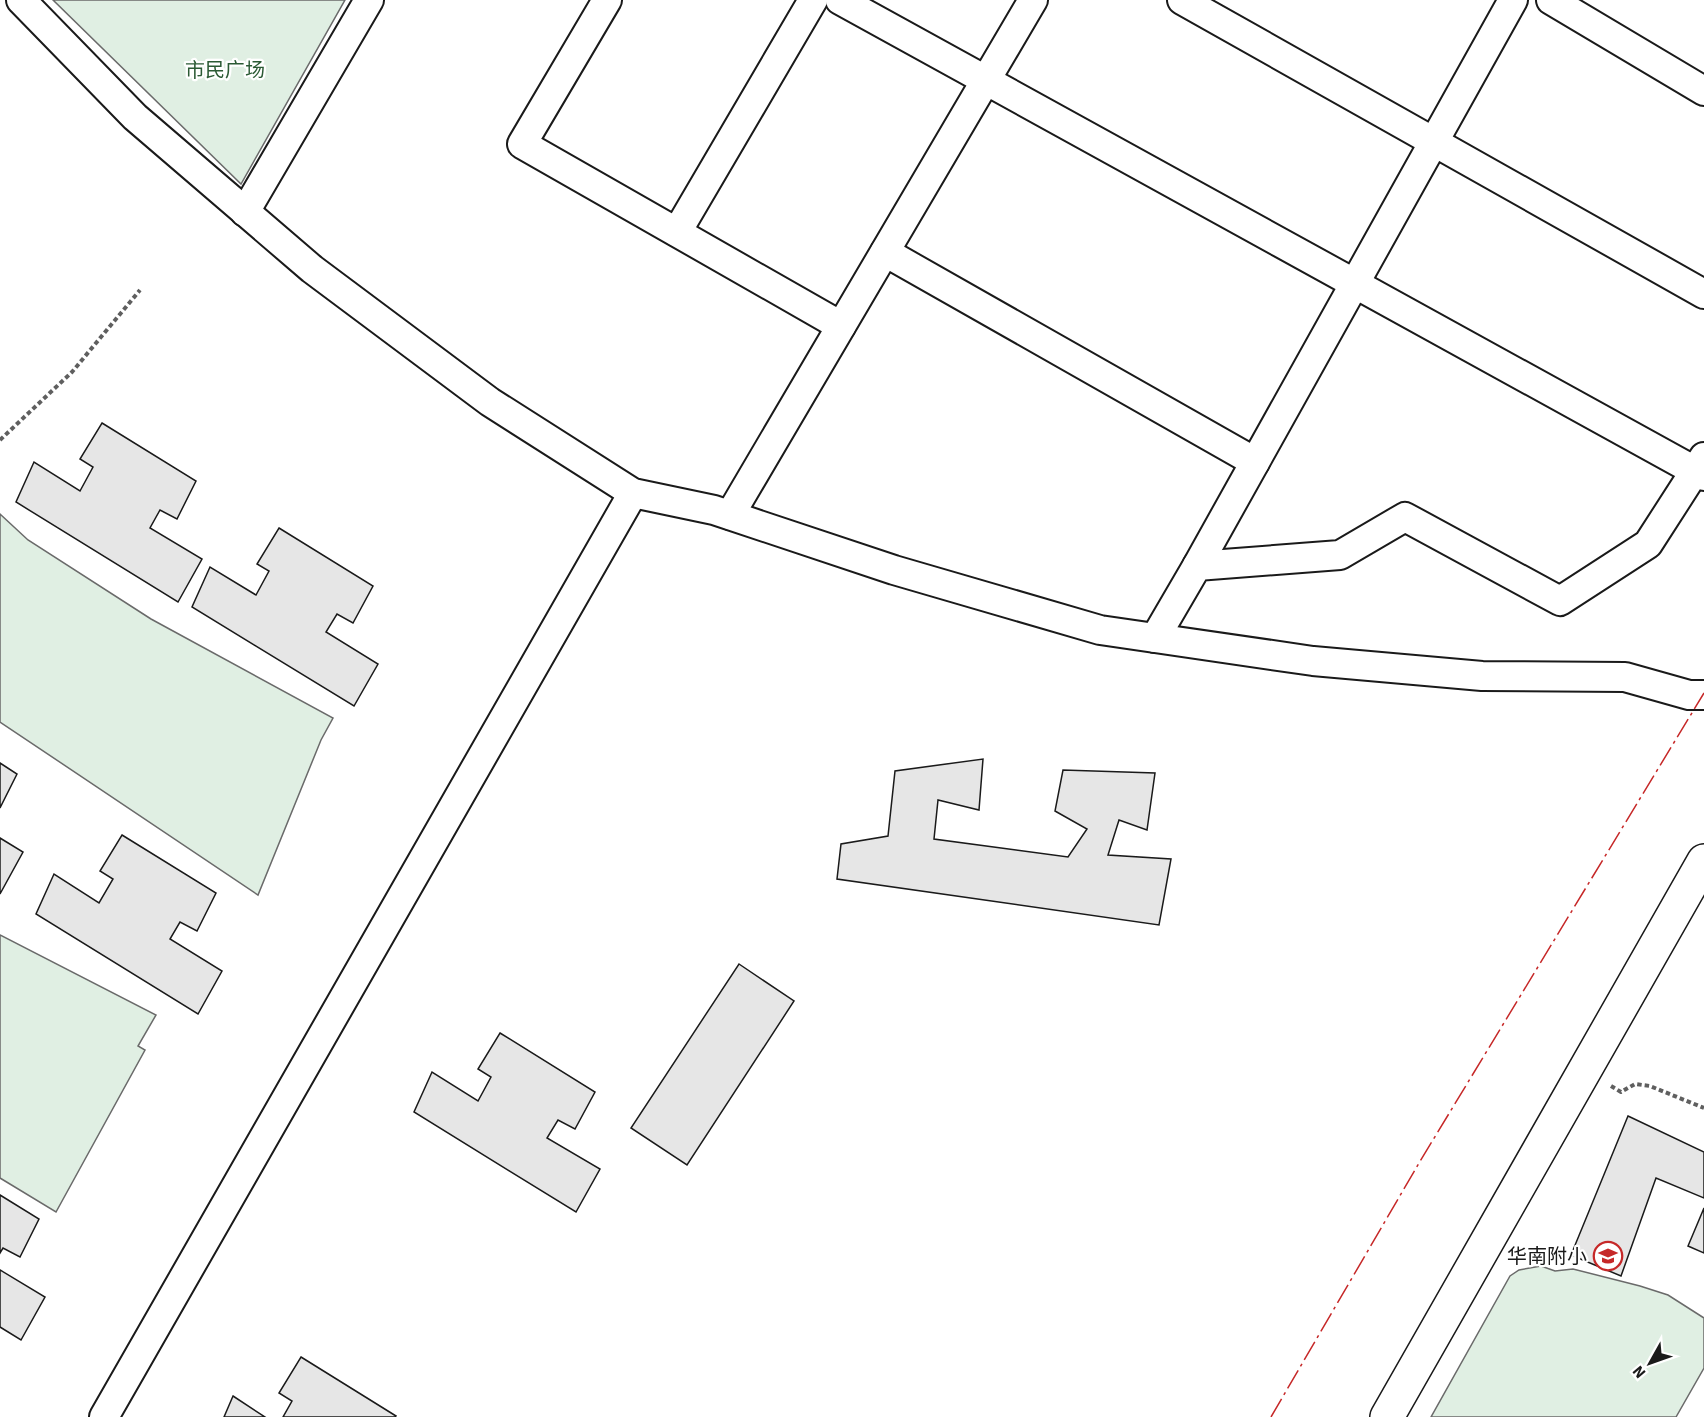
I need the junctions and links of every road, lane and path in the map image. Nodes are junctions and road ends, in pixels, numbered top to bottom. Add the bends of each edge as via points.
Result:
1 (21, 0) edge
2 (369, 0) edge
3 (607, 0) edge
4 (813, 0) edge
5 (840, 0) edge
6 (1033, 0) edge
7 (1182, 0) edge
8 (1513, 0) edge
9 (1551, 0) edge
10 (1704, 91) edge
11 (245, 212) junction
12 (677, 232) junction
13 (885, 252) junction
14 (140, 290) dead end
15 (1704, 294) edge
16 (842, 326) junction
17 (0, 440) edge
18 (1704, 457) edge
19 (1255, 462) junction
20 (1704, 476) edge
21 (633, 493) junction
22 (730, 515) junction
23 (1197, 566) junction
24 (1155, 638) junction
25 (1704, 695) edge
26 (1704, 861) edge
27 (1583, 1072) junction
28 (1704, 1108) edge
29 (104, 1417) edge
30 (1387, 1417) edge

1 - 11 street via 135,117
2 - 11 street
3 - 12 street via 522,144
4 - 12 street
5 - 20 street
6 - 13 street
7 - 15 street
8 - 19 street
9 - 10 street
11 - 21 street via 312,269 490,402
12 - 16 street
13 - 16 street
13 - 19 street
14 - 17 path via 72,372
16 - 22 street
18 - 23 street via 1648,544 1560,601 1405,517 1340,555
19 - 23 street
21 - 22 street
21 - 29 street
22 - 24 street via 894,570 1100,630
23 - 24 street
24 - 25 street via 1313,661 1482,676 1625,677 1689,695
26 - 27 street
27 - 28 path via 1621,1092 1635,1084 1650,1086
27 - 30 street

